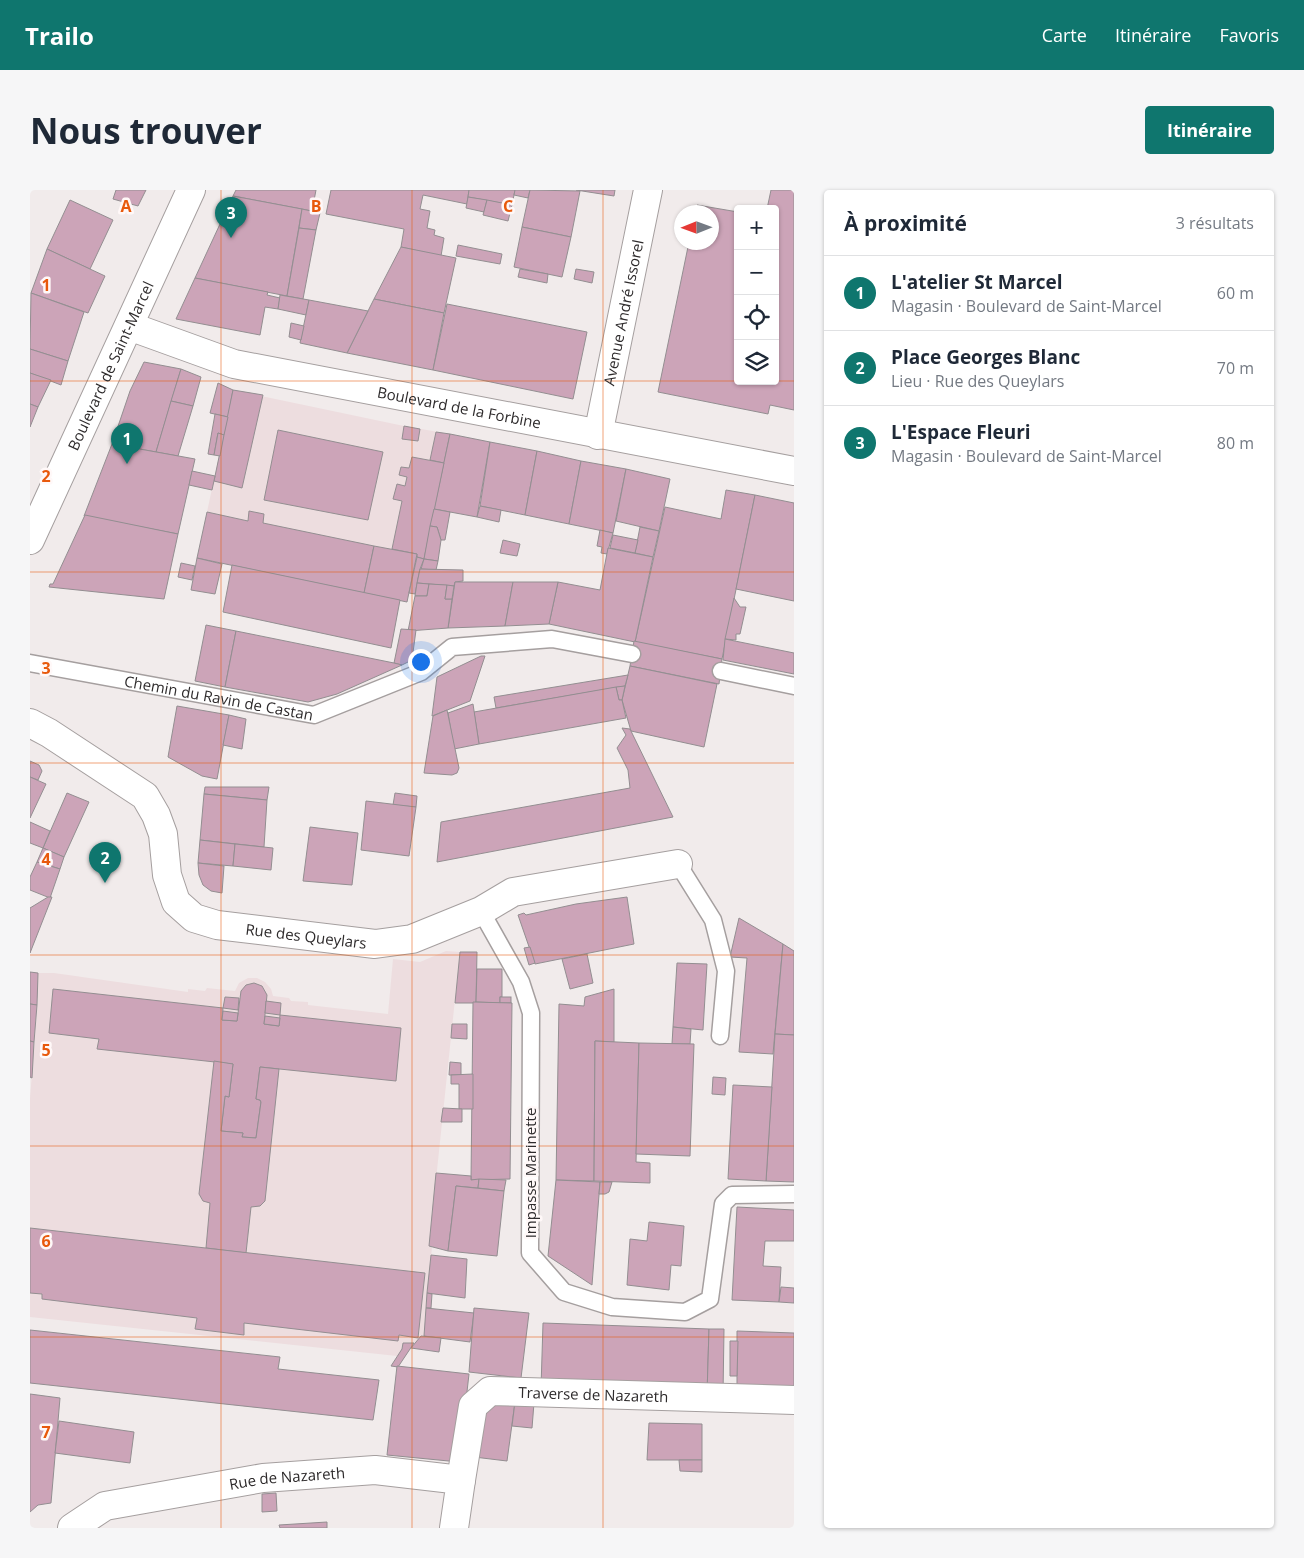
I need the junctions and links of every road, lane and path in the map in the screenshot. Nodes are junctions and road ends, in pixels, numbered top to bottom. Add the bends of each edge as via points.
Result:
1 (191, 190) edge
2 (648, 190) edge
3 (129, 326) junction
4 (598, 435) junction
5 (794, 471) edge
6 (30, 540) edge
7 (632, 654) dead end
8 (30, 663) edge
9 (721, 671) dead end
10 (794, 686) edge
11 (30, 723) edge
12 (678, 864) joint
13 (481, 911) junction
14 (720, 1036) dead end
15 (794, 1194) edge
16 (794, 1400) edge
17 (461, 1480) junction
18 (72, 1528) edge
19 (454, 1528) edge

1 - 3 street, Boulevard de Saint-Marcel
2 - 4 street, Avenue André Issorel
3 - 4 street, Boulevard de la Forbine via 234,364
3 - 6 street, Boulevard de Saint-Marcel
4 - 5 street, Boulevard de la Forbine
7 - 8 lane, Chemin du Ravin de Castan via 552,639 452,647 421,672 314,715
9 - 10 lane
11 - 13 street, Rue des Queylars via 146,796 162,834 166,875 176,902 194,918 217,925 375,944 412,939
12 - 13 street, Rue des Queylars via 513,892
12 - 14 lane via 712,920 726,971
13 - 15 lane, Impasse Marinette via 521,982 531,1012 530,1253 564,1292 612,1307 685,1312 710,1299 723,1204 732,1195
16 - 17 street, Traverse de Nazareth via 490,1391 473,1406
17 - 18 street, Rue de Nazareth via 376,1470 263,1478 105,1506
17 - 19 street

